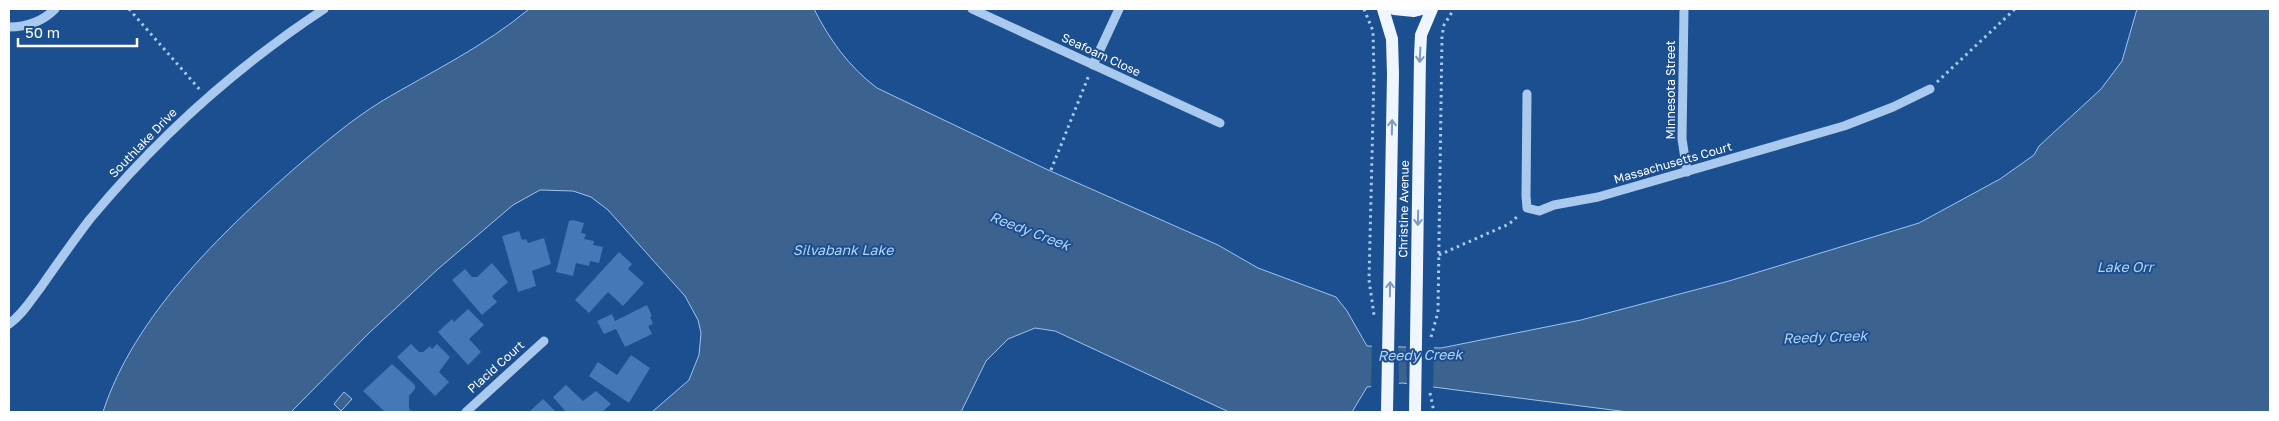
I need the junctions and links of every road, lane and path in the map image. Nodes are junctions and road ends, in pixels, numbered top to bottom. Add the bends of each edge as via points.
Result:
1 (55, 9) edge
2 (129, 9) edge
3 (324, 9) edge
4 (972, 9) edge
5 (1119, 9) edge
6 (1364, 9) edge
7 (1383, 9) edge
8 (1394, 9) edge
9 (1422, 9) edge
10 (1432, 9) edge
11 (1454, 9) edge
12 (1684, 9) edge
13 (2015, 9) edge
14 (9, 27) edge
15 (1092, 65) junction
16 (1930, 89) joint
17 (1528, 94) dead end
18 (207, 97) junction
19 (1220, 123) dead end
20 (1051, 170) dead end
21 (1687, 172) junction
22 (1527, 208) junction
23 (1439, 255) junction
24 (1374, 322) dead end
25 (9, 324) edge
26 (1431, 336) dead end
27 (544, 341) dead end
28 (1430, 395) dead end
29 (466, 412) edge
30 (1387, 412) edge
31 (1415, 412) edge
32 (1434, 412) edge

1 - 14 street via 33,24
2 - 18 path
3 - 18 street, Southlake Drive via 272,44
4 - 15 street, Seafoam Close
5 - 15 street
6 - 24 path via 1373,31 1370,280
30 -> 7 main road, Christine Avenue via 1392,39
8 - 9 main road
10 -> 31 main road, Christine Avenue via 1421,35 1420,56
11 - 23 path via 1444,25 1442,36
12 - 21 street, Minnesota Street via 1682,139
13 - 16 path
15 - 19 street, Seafoam Close
15 - 20 path
16 - 21 street, Massachusetts Court via 1844,126
17 - 22 street
18 - 25 street, Southlake Drive via 140,162 89,220 24,311
21 - 22 street, Massachusetts Court via 1539,211
22 - 23 path via 1508,224
23 - 26 path via 1438,312
27 - 29 street, Placid Court
28 - 32 path

